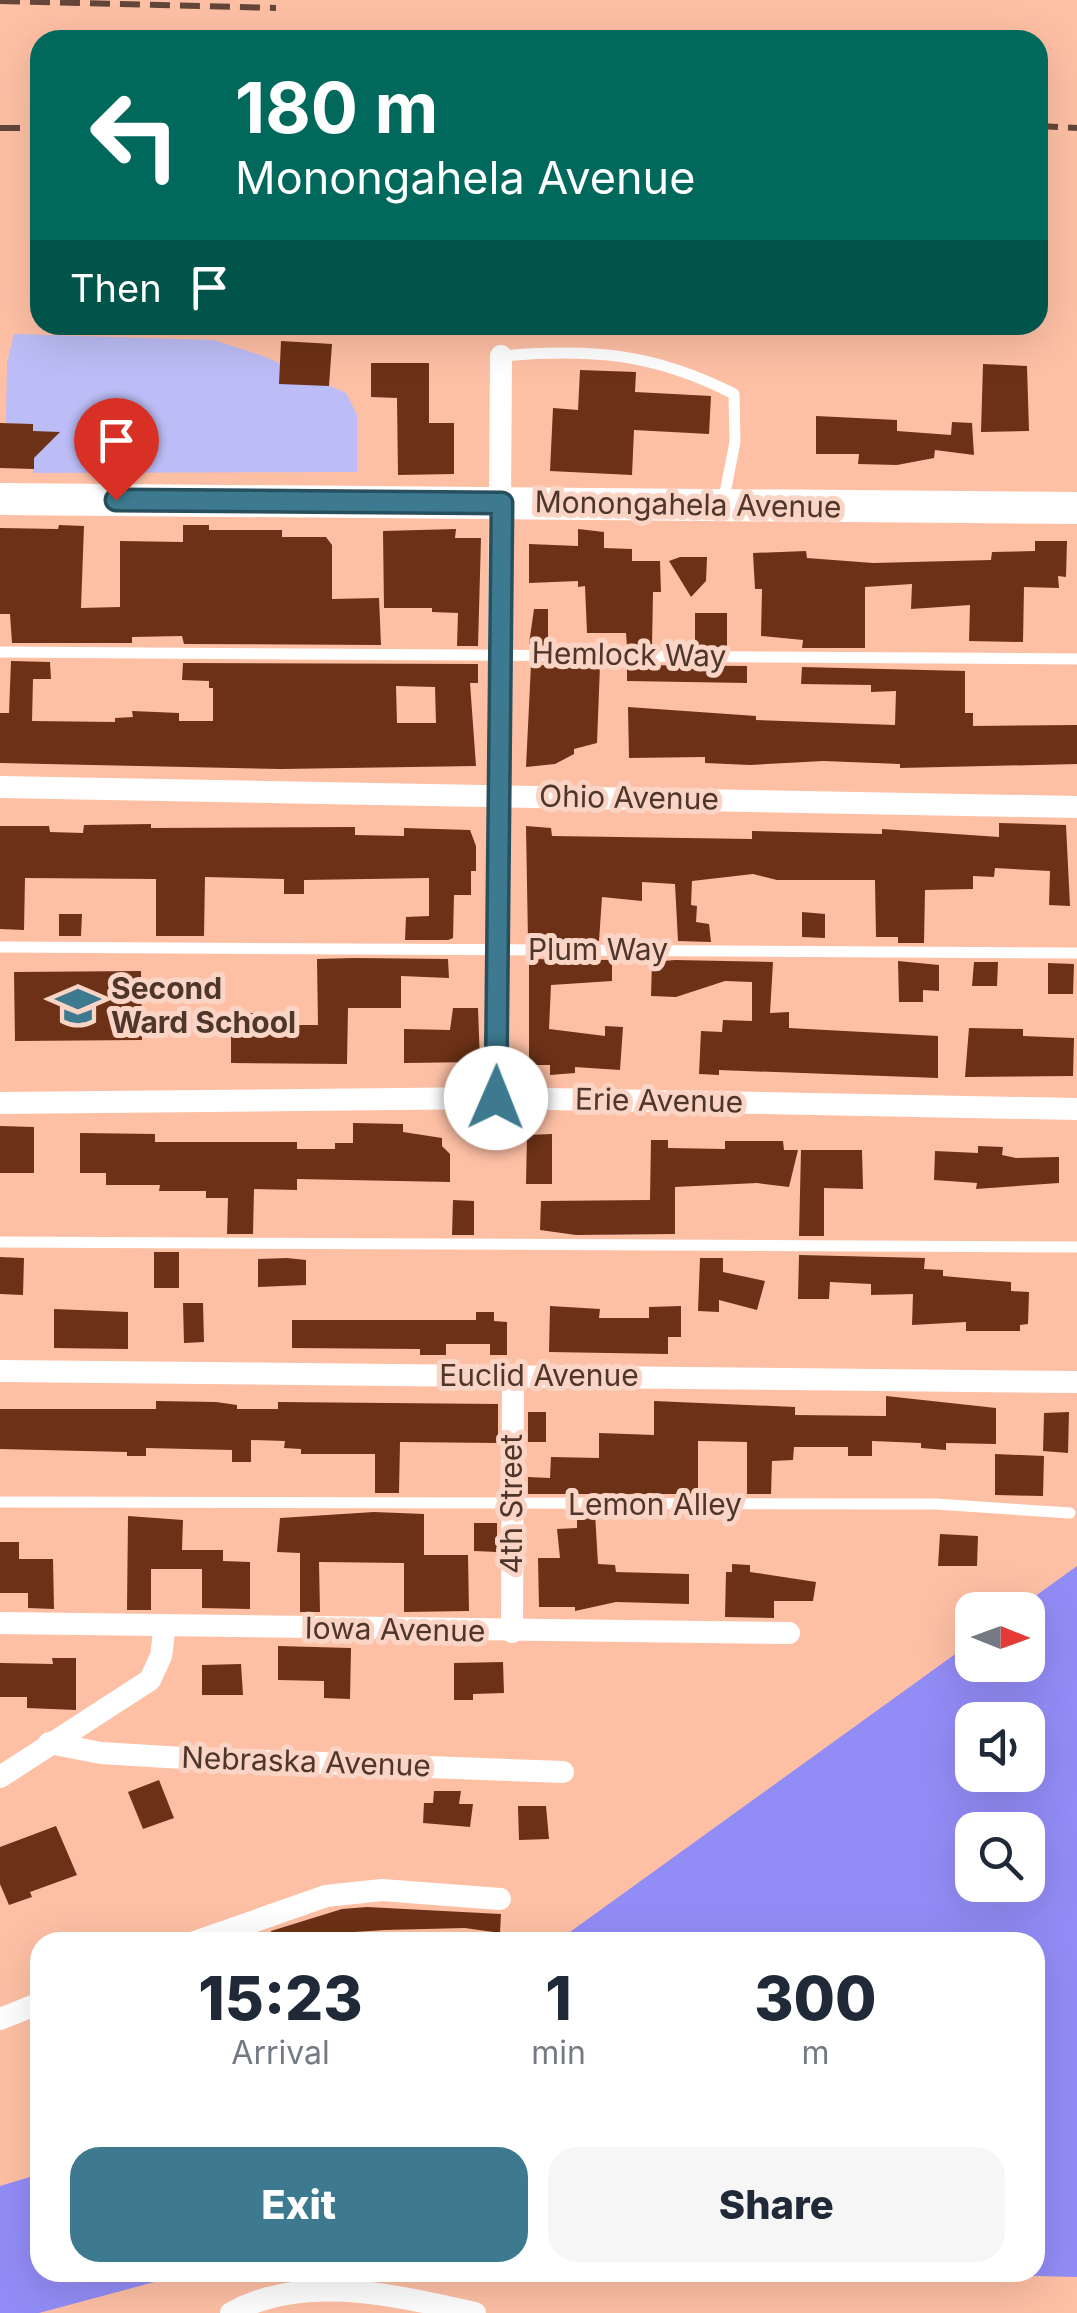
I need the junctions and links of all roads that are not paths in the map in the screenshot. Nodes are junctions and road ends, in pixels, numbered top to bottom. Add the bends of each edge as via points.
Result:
1 (501, 356) joint
2 (0, 499) edge
3 (502, 503) junction
4 (723, 507) junction
5 (1077, 508) edge
6 (0, 652) edge
7 (501, 654) junction
8 (1077, 659) edge
9 (0, 787) edge
10 (499, 795) junction
11 (1077, 807) edge
12 (0, 947) edge
13 (498, 950) junction
14 (1077, 952) edge
15 (496, 1098) junction
16 (0, 1104) edge
17 (1077, 1108) edge
18 (0, 1242) edge
19 (1077, 1247) edge
20 (0, 1371) edge
21 (513, 1375) junction
22 (1077, 1382) edge
23 (0, 1502) edge
24 (512, 1505) junction
25 (1070, 1514) dead end
26 (0, 1623) edge
27 (164, 1625) junction
28 (512, 1632) junction
29 (789, 1632) dead end
30 (49, 1743) junction
31 (564, 1772) dead end
32 (0, 1777) edge
33 (500, 1900) dead end
34 (223, 1932) edge
35 (30, 2007) edge
36 (0, 2019) edge
37 (230, 2313) edge
38 (475, 2313) edge

1 - 3 street
1 - 4 lane via 624,356 686,369 734,394
2 - 3 main road, Monongahela Avenue
3 - 4 main road, Monongahela Avenue
3 - 7 street
4 - 5 main road, Monongahela Avenue
6 - 7 lane, Hemlock Way
7 - 8 lane, Hemlock Way
7 - 10 street
9 - 10 street, Ohio Avenue
10 - 11 street, Ohio Avenue
10 - 13 street
12 - 13 lane, Plum Way
13 - 14 lane, Plum Way
13 - 15 street
15 - 16 street, Erie Avenue
15 - 17 street, Erie Avenue
18 - 19 lane
20 - 21 street, Euclid Avenue
21 - 22 street, Euclid Avenue
21 - 24 street, 4th Street
23 - 24 lane, Lemon Alley
24 - 25 lane, Lemon Alley via 936,1504
24 - 28 street, 4th Street
26 - 27 street, Iowa Avenue
27 - 28 street, Iowa Avenue
27 - 30 street via 162,1656 150,1680
28 - 29 street, Iowa Avenue
30 - 31 street, Nebraska Avenue via 183,1758
30 - 32 street
33 - 34 street via 382,1890 326,1896
35 - 36 street
37 - 38 street via 260,2297 369,2290

